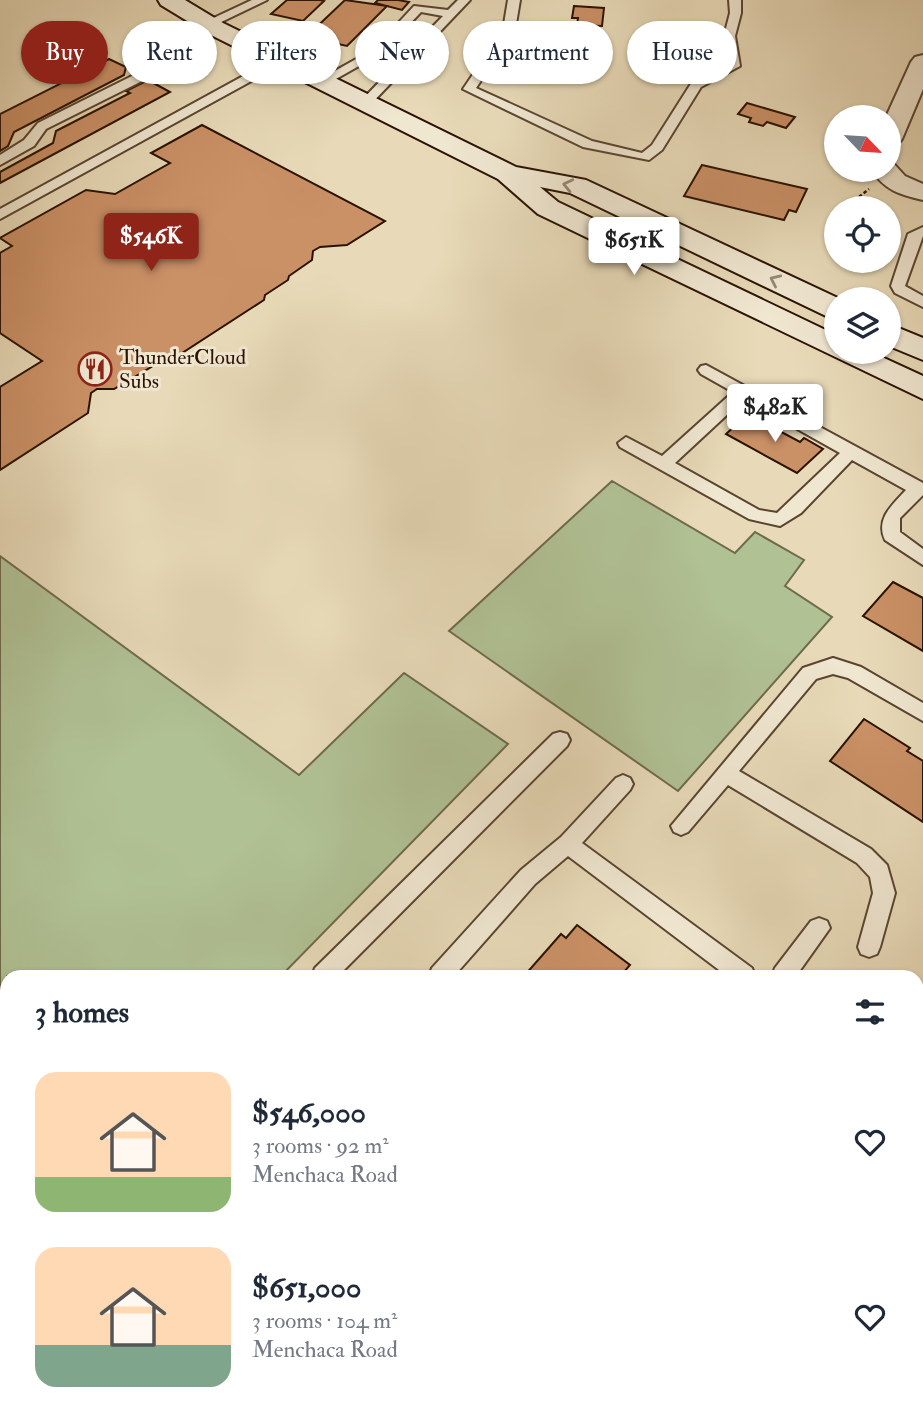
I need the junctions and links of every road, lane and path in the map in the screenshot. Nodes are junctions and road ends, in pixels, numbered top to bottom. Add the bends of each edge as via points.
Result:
1 (169, 0) edge
2 (261, 0) edge
3 (464, 0) edge
4 (514, 0) edge
5 (735, 0) edge
6 (452, 14) junction
7 (204, 21) edge
8 (216, 21) edge
9 (923, 62) edge
10 (341, 72) edge
11 (124, 84) edge
12 (237, 84) edge
13 (327, 84) edge
14 (365, 103) junction
15 (901, 112) edge
16 (0, 161) edge
17 (507, 173) junction
18 (896, 182) edge
19 (923, 192) edge
20 (0, 215) edge
21 (923, 231) edge
22 (923, 302) edge
23 (824, 303) edge
24 (901, 340) edge
25 (824, 341) edge
26 (923, 350) edge
27 (871, 364) edge
28 (706, 370) dead end
29 (923, 389) edge
30 (743, 391) junction
31 (626, 443) dead end
32 (851, 451) junction
33 (663, 464) junction
34 (920, 489) edge
35 (923, 558) edge
36 (923, 713) edge
37 (560, 740) dead end
38 (725, 772) junction
39 (623, 784) dead end
40 (681, 826) dead end
41 (568, 844) junction
42 (819, 928) dead end
43 (869, 947) dead end
44 (329, 970) edge
45 (445, 970) edge
46 (736, 970) edge
47 (788, 970) edge

1 - 7 main road
2 - 8 lane
3 - 6 lane
4 - 5 lane via 509,30 469,89 588,144 644,157 657,147 696,85 734,66 729,34 738,13
6 - 10 lane via 418,8 378,51
6 - 14 lane
9 - 15 main road
11 - 16 lane via 42,126 29,143
12 - 20 lane
13 - 14 main road
14 - 17 main road
23 -> 17 main road via 577,186
17 - 25 main road via 548,208
18 - 19 main road
21 - 22 lane via 915,234 898,286
24 - 26 main road
27 - 29 main road
28 - 30 lane
30 - 32 lane
30 - 33 lane
31 - 33 lane
32 - 33 lane via 780,520 755,515
32 - 34 lane
34 - 35 lane via 892,516 891,535
36 - 38 lane via 854,672 833,667 810,673
37 - 44 lane
38 - 40 lane
38 - 43 lane via 864,856 880,872 884,893
39 - 41 lane
41 - 45 lane via 528,877
41 - 46 lane
42 - 47 lane

